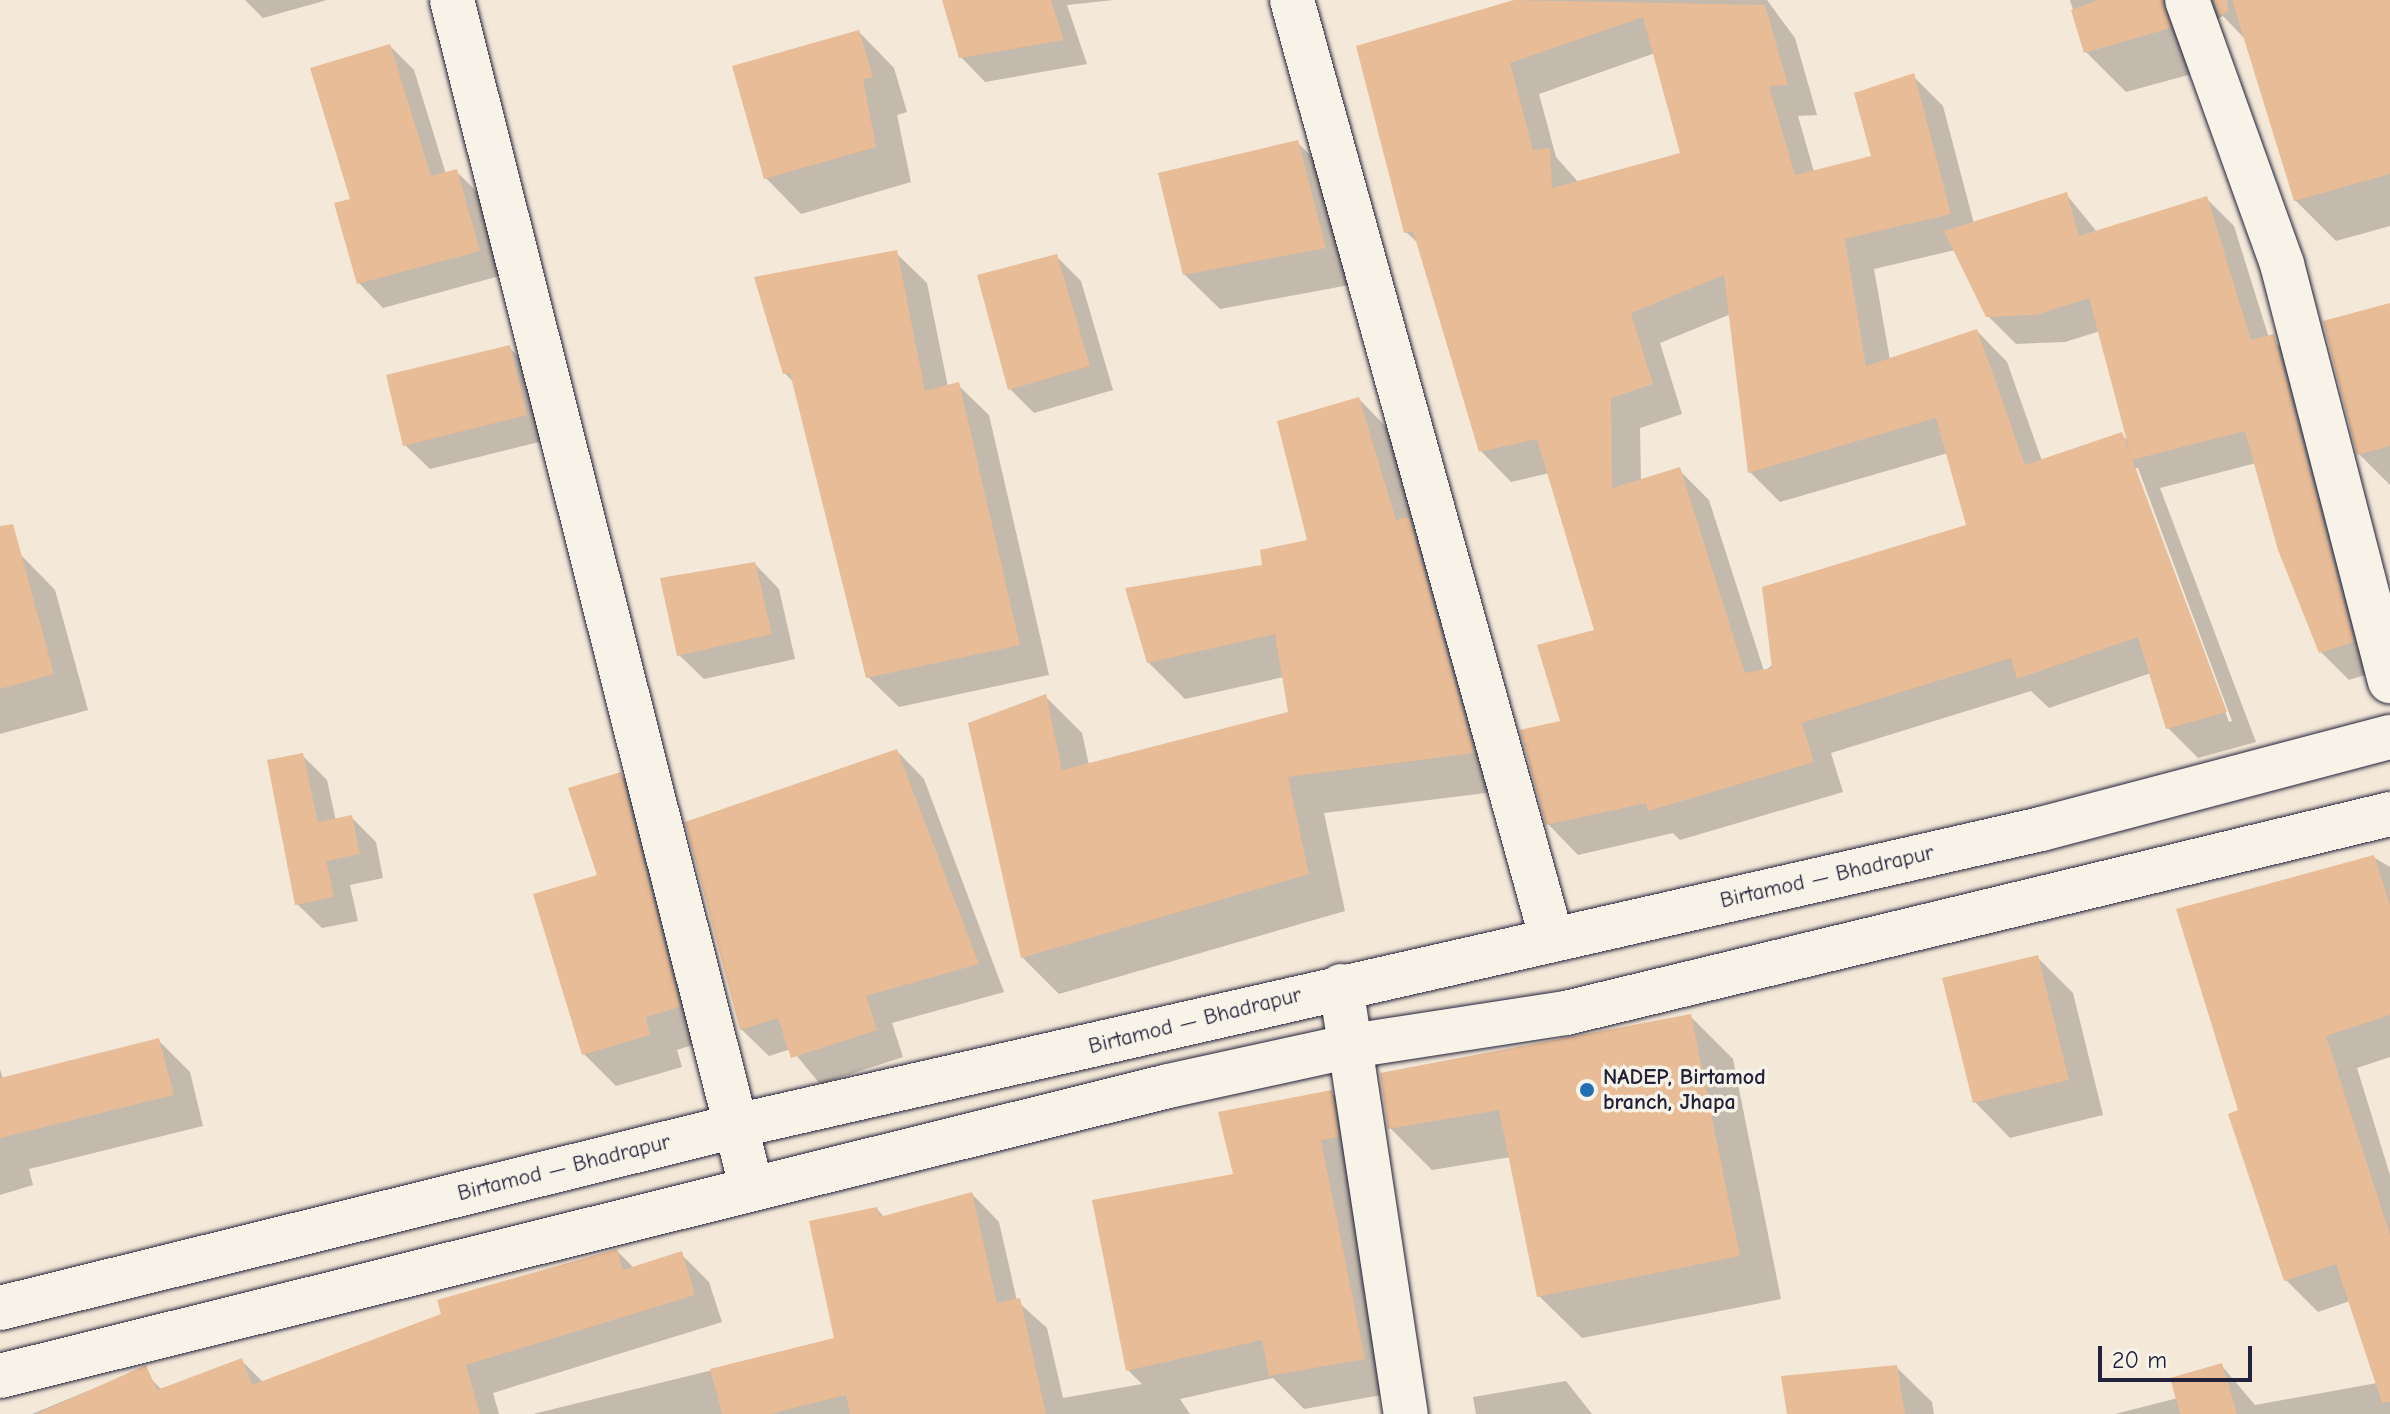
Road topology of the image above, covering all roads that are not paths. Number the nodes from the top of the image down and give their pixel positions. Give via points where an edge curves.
1 (452, 0) edge
2 (1292, 0) edge
3 (2187, 0) edge
4 (2390, 681) edge
5 (2390, 737) edge
6 (2390, 814) edge
7 (1552, 940) junction
8 (1341, 986) junction
9 (1352, 1046) junction
10 (736, 1126) junction
11 (751, 1186) junction
12 (0, 1308) edge
13 (0, 1376) edge
14 (1406, 1414) edge

1 - 10 main road
2 - 7 main road
3 - 4 main road via 2282,264
5 - 7 main road, Birtamod — Bhadrapur via 2041,829
6 - 9 main road via 1566,1013
7 - 8 main road, Birtamod — Bhadrapur
8 - 9 main road
8 - 10 main road, Birtamod — Bhadrapur
9 - 11 main road
9 - 14 main road
10 - 11 main road
10 - 12 main road, Birtamod — Bhadrapur
11 - 13 main road

